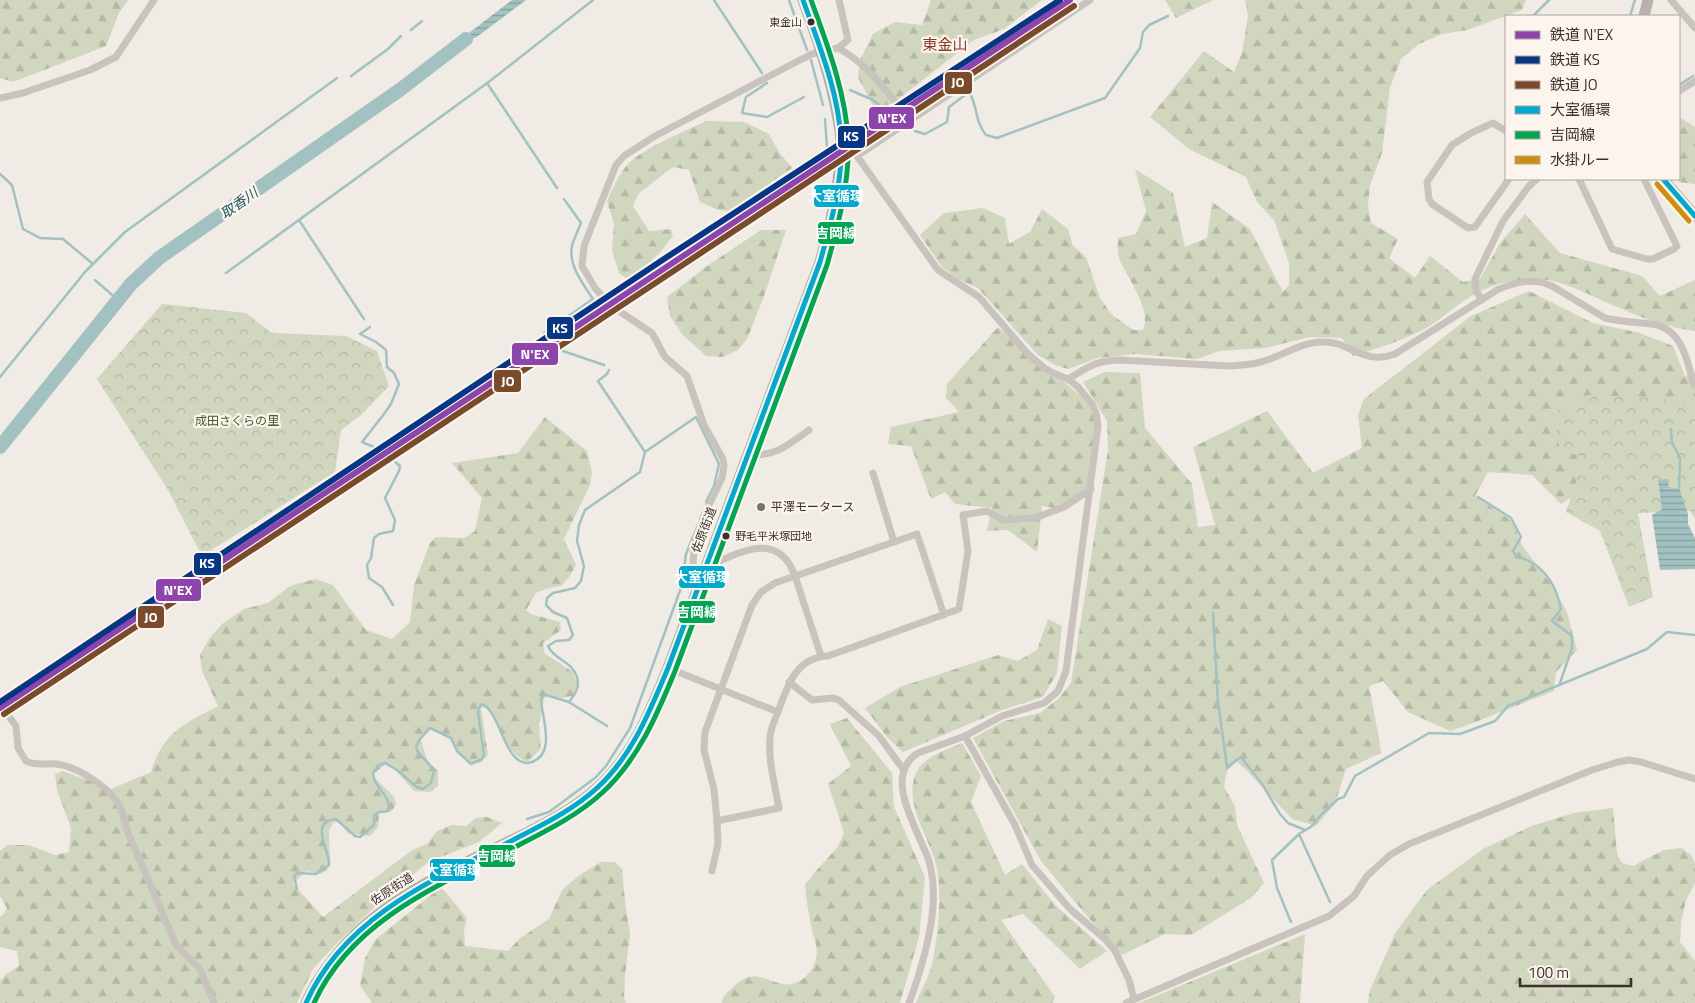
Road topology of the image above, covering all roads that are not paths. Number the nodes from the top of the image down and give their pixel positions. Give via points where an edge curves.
1 (154, 0) edge
2 (803, 0) edge
3 (840, 0) edge
4 (1090, 0) edge
5 (1648, 0) edge
6 (1671, 0) edge
7 (1644, 15) edge
8 (1695, 28) edge
9 (838, 48) junction
10 (822, 52) junction
11 (1695, 81) edge
12 (1680, 91) edge
13 (0, 98) edge
14 (910, 121) junction
15 (1505, 130) edge
16 (841, 144) junction
17 (858, 156) junction
18 (1508, 180) edge
19 (1536, 180) edge
20 (1579, 180) edge
21 (1644, 180) edge
22 (1664, 180) edge
23 (1695, 216) edge
24 (1482, 300) junction
25 (1068, 379) junction
26 (1694, 385) dead end
27 (809, 430) dead end
28 (746, 456) junction
29 (873, 472) dead end
30 (1091, 489) junction
31 (894, 542) junction
32 (703, 572) junction
33 (795, 576) junction
34 (944, 615) junction
35 (821, 656) junction
36 (668, 668) junction
37 (789, 682) junction
38 (720, 690) junction
39 (0, 704) edge
40 (778, 712) junction
41 (965, 736) junction
42 (903, 769) junction
43 (1695, 779) edge
44 (717, 820) junction
45 (712, 871) dead end
46 (1134, 999) junction
47 (214, 1003) edge
48 (306, 1003) edge
49 (909, 1003) edge
50 (1126, 1003) edge

1 - 13 street via 116,56 90,70
2 - 10 highway, 佐原街道
3 - 9 street via 848,40
4 - 14 street
5 - 7 main road
6 - 8 street
9 - 10 street
9 - 14 street via 883,84
10 - 16 highway, 佐原街道
10 - 32 street via 800,60 655,136 624,156 616,165 584,246 582,266 595,288 613,306 652,333 665,357 687,376 704,424 724,460 722,478 696,538 693,563 695,569
11 - 12 street
14 - 17 street
15 - 18 street via 1497,124 1490,124 1457,141 1429,179 1427,187 1432,204 1468,228 1475,227
16 - 17 street
16 - 28 highway, 佐原街道 via 834,207 820,262
17 - 25 street via 938,270 979,297 1044,368
19 - 24 street via 1503,222 1476,279 1476,290
20 - 21 street via 1612,249 1653,259 1677,246
22 - 23 main road
24 - 25 street via 1384,358 1362,355 1323,342 1310,343 1268,360 1242,365 1106,361 1090,365
24 - 26 street via 1509,285 1543,282 1605,318 1663,327 1680,342
25 - 30 street via 1087,396 1096,413 1098,437
27 - 28 street via 778,451
28 - 32 highway, 佐原街道
29 - 31 street
30 - 34 street via 1064,507 1035,518 1003,520 987,512 962,515 968,550 958,609
30 - 41 street via 1066,671 1058,691 1044,703 1002,716
31 - 33 street
31 - 34 street via 917,534
32 - 33 street via 732,556 769,548 785,556
32 - 36 highway, 佐原街道
33 - 35 street
33 - 38 street via 769,586 755,600
34 - 35 street
35 - 37 street via 804,664
36 - 38 street
36 - 48 highway, 佐原街道 via 635,741 598,787 553,819 436,877 376,916 342,948 320,976
37 - 40 street
37 - 42 street via 812,700 839,700 879,736
38 - 40 street
38 - 44 street via 704,741
39 - 47 street via 16,726 18,748 26,760 75,768 101,785 117,801 176,945 200,969
40 - 44 street via 770,736 770,748 779,808
41 - 42 street via 918,753
41 - 46 street via 1015,825 1032,865 1070,909 1116,950 1130,980
42 - 49 street via 902,791 928,860 934,889 924,951
43 - 46 street via 1628,760 1592,770 1409,844 1384,860 1367,876 1354,896 1329,916
44 - 45 street via 718,844
46 - 50 street

